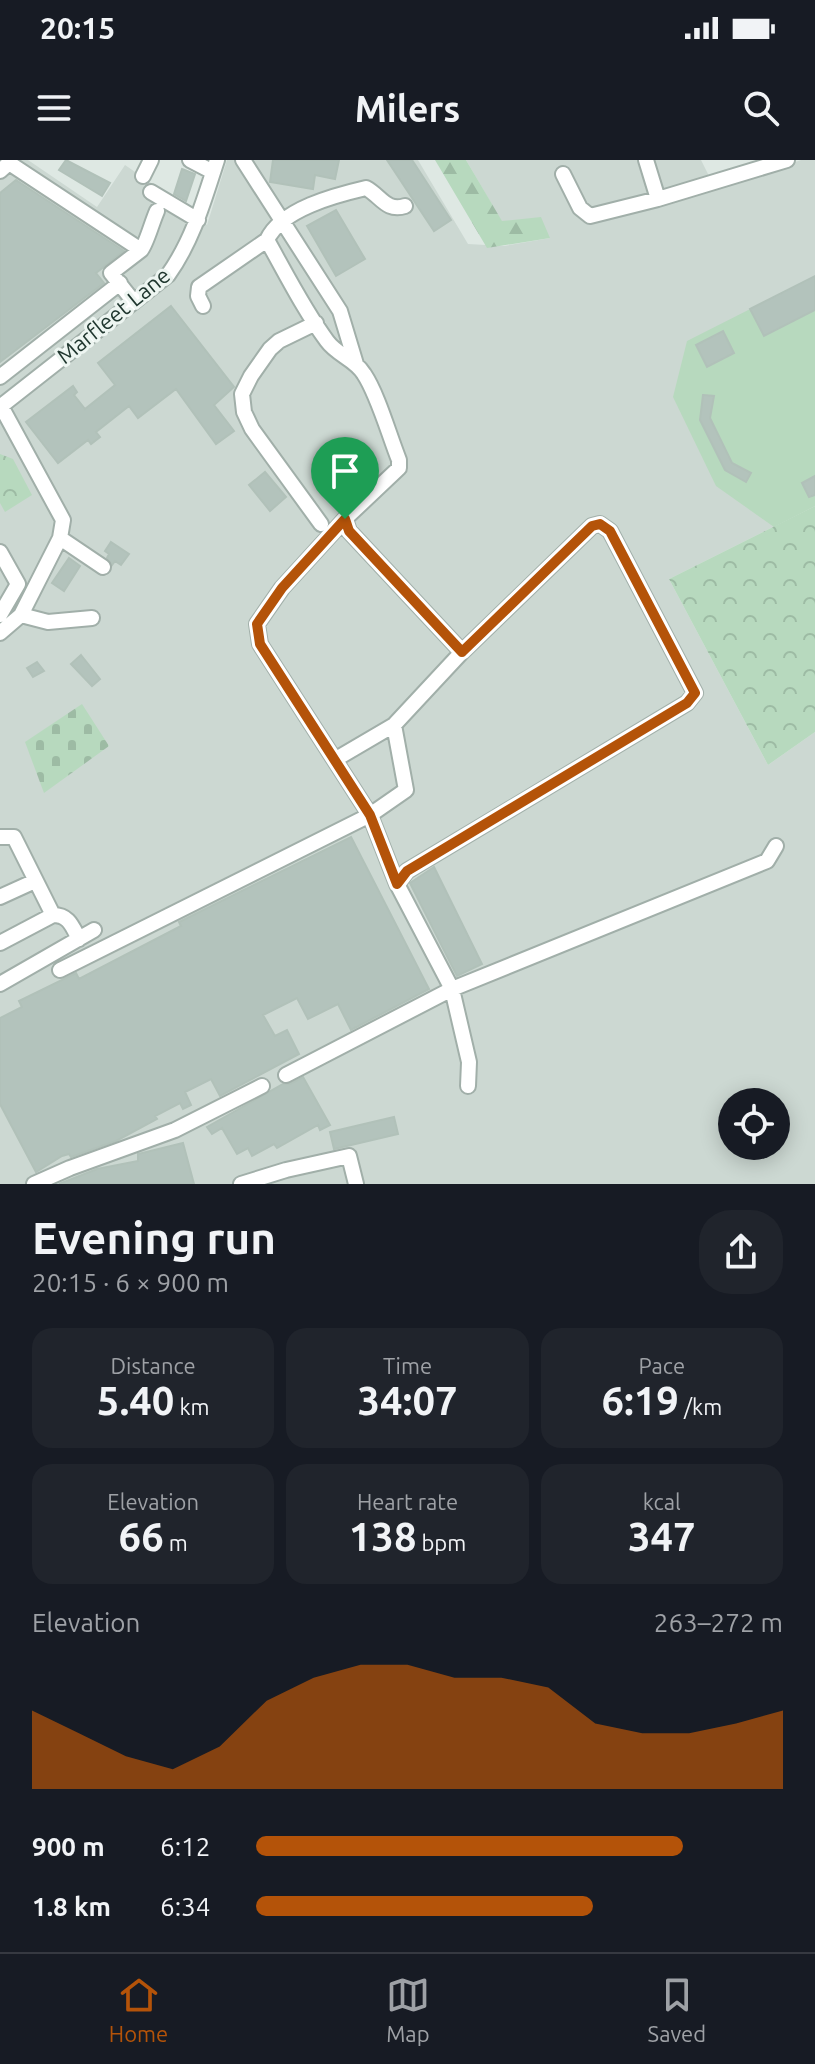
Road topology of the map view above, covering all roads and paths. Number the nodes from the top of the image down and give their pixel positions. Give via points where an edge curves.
1 (151, 160) edge
2 (190, 160) edge
3 (243, 160) edge
4 (646, 160) edge
5 (787, 160) edge
6 (4, 165) edge
7 (215, 166) edge
8 (563, 174) dead end
9 (143, 176) dead end
10 (151, 192) dead end
11 (658, 199) junction
12 (405, 206) dead end
13 (157, 211) dead end
14 (198, 220) junction
15 (283, 222) junction
16 (267, 240) junction
17 (141, 250) junction
18 (120, 283) junction
19 (134, 302) junction
20 (203, 306) dead end
21 (316, 323) junction
22 (356, 364) junction
23 (0, 378) edge
24 (13, 396) junction
25 (1, 406) edge
26 (345, 519) junction
27 (321, 524) dead end
28 (60, 538) junction
29 (0, 552) edge
30 (103, 567) dead end
31 (0, 615) edge
32 (21, 615) junction
33 (92, 618) dead end
34 (0, 633) edge
35 (462, 652) junction
36 (394, 725) junction
37 (336, 759) junction
38 (370, 815) junction
39 (0, 837) edge
40 (776, 846) dead end
41 (35, 881) junction
42 (397, 884) junction
43 (0, 897) edge
44 (53, 915) junction
45 (94, 930) dead end
46 (79, 939) junction
47 (0, 943) edge
48 (60, 970) dead end
49 (0, 984) edge
50 (452, 989) junction
51 (286, 1075) dead end
52 (262, 1086) dead end
53 (468, 1086) dead end
54 (34, 1184) edge
55 (241, 1184) edge
56 (356, 1184) edge

1 - 9 street
2 - 7 street
3 - 15 street
4 - 11 street
5 - 11 street
6 - 17 street
7 - 14 street, Marfleet Lane
8 - 11 street via 580,208 590,216
10 - 14 street
12 - 15 street via 389,208 366,188 318,200
13 - 17 street
14 - 19 street, Marfleet Lane via 168,275
15 - 16 street
15 - 22 street via 340,311
16 - 20 street via 199,287
16 - 21 street
17 - 18 street via 111,273
18 - 19 street
18 - 23 street
19 - 24 street, Marfleet Lane
21 - 22 street via 332,347
21 - 27 street via 270,349 242,394 252,429
22 - 26 street via 369,382 399,468
23 - 24 street
24 - 25 street, Marfleet Lane
25 - 28 street via 63,520
26 - 35 street via 349,531
26 - 37 street via 257,624 260,644
28 - 30 street
28 - 32 street
29 - 31 street via 18,584
32 - 33 street via 48,622
32 - 34 street
35 - 36 street
35 - 42 street via 600,524 610,531 695,693 687,703 407,871
36 - 37 street
36 - 38 street via 406,790
37 - 38 street
38 - 42 street
38 - 48 street
39 - 41 street via 14,837
40 - 50 street via 767,861
41 - 43 street
41 - 44 street
42 - 50 street
44 - 46 street via 69,921
44 - 47 street
45 - 46 street
46 - 49 street
50 - 51 street
50 - 53 street via 469,1062
52 - 54 street via 175,1130
55 - 56 street via 349,1156

